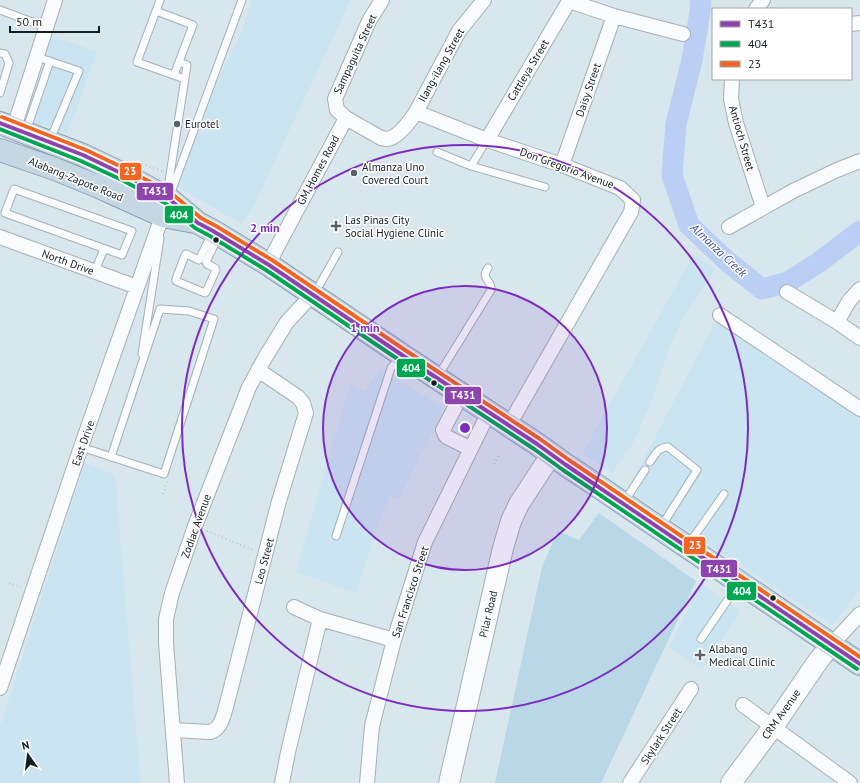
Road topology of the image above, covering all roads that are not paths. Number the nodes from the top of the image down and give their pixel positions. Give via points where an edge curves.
1 (55, 0) edge
2 (160, 0) edge
3 (242, 0) edge
4 (382, 0) edge
5 (484, 0) edge
6 (569, 1) edge
7 (0, 10) edge
8 (156, 11) junction
9 (614, 16) junction
10 (46, 27) junction
11 (683, 34) dead end
12 (0, 53) edge
13 (43, 59) junction
14 (179, 62) junction
15 (174, 75) junction
16 (182, 78) dead end
17 (732, 80) edge
18 (0, 93) edge
19 (416, 112) junction
20 (341, 114) junction
21 (13, 128) edge
22 (487, 140) junction
23 (49, 142) junction
24 (0, 150) edge
25 (437, 152) dead end
26 (860, 161) edge
27 (562, 165) junction
28 (471, 166) junction
29 (545, 186) dead end
30 (761, 202) junction
31 (165, 207) junction
32 (729, 227) dead end
33 (210, 230) junction
34 (0, 237) edge
35 (104, 249) junction
36 (338, 252) dead end
37 (269, 265) junction
38 (488, 268) dead end
39 (95, 271) junction
40 (137, 287) junction
41 (860, 289) edge
42 (787, 292) dead end
43 (313, 294) junction
44 (720, 315) dead end
45 (836, 322) junction
46 (860, 338) edge
47 (402, 355) junction
48 (258, 370) junction
49 (138, 376) junction
50 (436, 378) junction
51 (462, 394) junction
52 (860, 409) edge
53 (489, 412) junction
54 (508, 425) junction
55 (81, 447) junction
56 (471, 449) junction
57 (551, 455) junction
58 (111, 457) junction
59 (650, 462) dead end
60 (644, 470) dead end
61 (724, 494) dead end
62 (623, 504) junction
63 (660, 529) junction
64 (336, 536) dead end
65 (687, 547) junction
66 (738, 581) junction
67 (294, 607) dead end
68 (860, 614) edge
69 (320, 620) junction
70 (701, 638) dead end
71 (394, 640) junction
72 (831, 645) junction
73 (860, 664) edge
74 (0, 688) edge
75 (691, 689) dead end
76 (743, 705) dead end
77 (773, 727) junction
78 (172, 730) junction
79 (177, 783) edge
80 (282, 783) edge
81 (366, 783) edge
82 (449, 783) edge
83 (630, 783) edge
84 (731, 783) edge
85 (850, 783) edge

1 - 10 street
2 - 8 lane
3 - 31 lane via 212,74
4 - 20 street, Sampaguita Street via 368,21 335,99
5 - 19 street, Ilang-ilang Street via 458,31
6 - 9 street
6 - 22 street, Cattleya Street
7 - 10 lane
8 - 14 lane via 193,25
8 - 15 lane via 137,62
9 - 11 street
9 - 27 street, Daisy Street
10 - 13 street
12 - 18 lane via 5,54 9,63
13 - 21 street
13 - 23 lane via 79,71
14 - 15 lane
14 - 49 lane via 187,65
15 - 16 lane
17 - 30 street, Antioch Street via 731,99 736,123
19 - 20 street via 395,137 387,139
19 - 22 street, Don Gregorio Avenue
20 - 37 street, GM Homes Road
21 - 23 highway, Alabang-Zapote Road
22 - 27 street, Don Gregorio Avenue
22 - 28 lane
23 - 31 highway, Alabang-Zapote Road via 125,175
24 - 31 highway, Alabang-Zapote Road
25 - 28 lane
26 - 30 street
27 - 54 street, Don Gregorio Avenue via 620,188 633,200 632,212
28 - 29 lane
30 - 32 street
31 - 33 highway, Alabang-Zapote Road
31 - 40 street, East Drive
33 - 33 lane via 206,262 216,270 205,293 176,281 186,254 199,260
33 - 37 highway, Alabang-Zapote Road
34 - 39 street, North Drive
35 - 35 lane via 122,256 132,230 14,189 5,213
35 - 39 lane
36 - 43 lane
37 - 43 highway, Alabang-Zapote Road
38 - 50 lane via 484,275 491,285 491,290
39 - 40 street, North Drive
40 - 55 street, East Drive
41 - 45 street
42 - 45 street
43 - 47 highway, Alabang-Zapote Road
43 - 48 street, Zodiac Avenue via 287,322
44 - 52 street
45 - 46 street
47 - 50 highway, Alabang-Zapote Road
47 - 64 lane via 391,368
48 - 78 street, Zodiac Avenue via 195,526 172,593 166,619
48 - 78 street, Leo Street via 298,397 306,413 279,501 220,725 215,731 210,732
49 - 58 lane
49 - 58 lane via 160,309 188,311 214,319 164,474
50 - 51 highway, Alabang-Zapote Road
51 - 53 highway, Alabang-Zapote Road
51 - 56 street via 443,430 445,436
53 - 54 highway, Alabang-Zapote Road
53 - 56 street, San Francisco Street
54 - 57 highway, Alabang-Zapote Road
55 - 58 lane
55 - 74 street, East Drive
56 - 71 street, San Francisco Street via 425,542
57 - 62 highway, Alabang-Zapote Road
57 - 82 street, Pilar Road via 519,504 511,522
59 - 63 lane via 662,447 668,447 697,470
60 - 62 lane
61 - 65 lane
62 - 63 highway, Alabang-Zapote Road
63 - 65 highway, Alabang-Zapote Road
65 - 66 highway, Alabang-Zapote Road
66 - 70 lane
66 - 72 highway, Alabang-Zapote Road
67 - 69 street
68 - 72 street
69 - 71 street
69 - 80 street
71 - 81 street, San Francisco Street via 372,726
72 - 73 highway, Alabang-Zapote Road
72 - 77 street, CRM Avenue
75 - 83 street, Skylark Street
76 - 77 street
77 - 84 street, CRM Avenue
77 - 85 street
78 - 79 street, Zodiac Avenue

